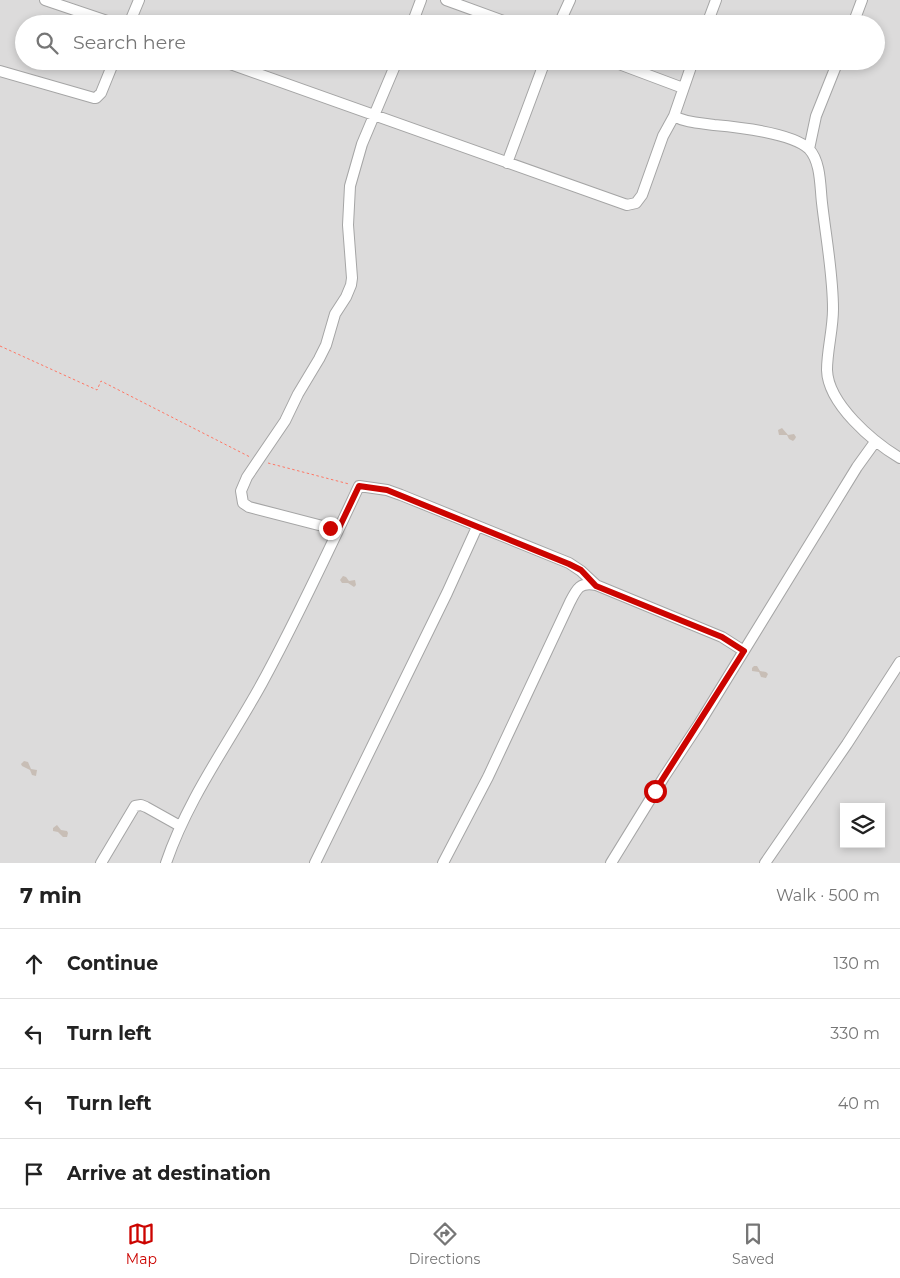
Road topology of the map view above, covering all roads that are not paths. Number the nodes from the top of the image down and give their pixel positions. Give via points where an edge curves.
1 (45, 0) edge
2 (139, 0) edge
3 (422, 0) edge
4 (446, 0) edge
5 (570, 0) edge
6 (716, 0) edge
7 (862, 0) edge
8 (89, 15) edge
9 (133, 15) edge
10 (416, 15) edge
11 (487, 15) edge
12 (564, 15) edge
13 (710, 15) edge
14 (856, 15) edge
15 (110, 70) edge
16 (247, 70) edge
17 (392, 70) edge
18 (542, 70) edge
19 (635, 70) edge
20 (690, 70) edge
21 (834, 70) edge
22 (0, 71) edge
23 (683, 88) junction
24 (374, 116) junction
25 (674, 116) junction
26 (808, 148) junction
27 (507, 163) junction
28 (875, 442) junction
29 (900, 458) edge
30 (477, 527) junction
31 (338, 530) junction
32 (596, 586) junction
33 (744, 651) junction
34 (900, 662) edge
35 (180, 826) junction
36 (101, 863) edge
37 (166, 863) edge
38 (315, 863) edge
39 (443, 863) edge
40 (611, 863) edge
41 (765, 863) edge

1 - 8 street
2 - 9 street
3 - 10 street
4 - 11 street
5 - 12 street
6 - 13 street
7 - 14 street
15 - 22 street via 101,93 94,98
16 - 24 street
17 - 24 street
18 - 27 street
19 - 23 street
20 - 23 street
21 - 26 street via 816,116
23 - 25 street
24 - 27 street
24 - 31 street via 350,186 348,238 352,278 349,291 335,314 319,359 242,487 241,499 246,505
25 - 26 street via 696,123 786,137
25 - 27 street via 663,136 642,195 631,205
26 - 28 street via 819,174 831,277 833,308 827,370 829,382 847,413
28 - 29 street
28 - 33 street
30 - 31 street via 387,490 359,486
30 - 32 street via 569,564 581,570
30 - 38 street
31 - 35 street via 262,683
32 - 33 street via 722,637
32 - 39 street via 584,584 574,593 488,777
33 - 40 street
34 - 41 street
35 - 36 street via 146,807 135,806
35 - 37 street

